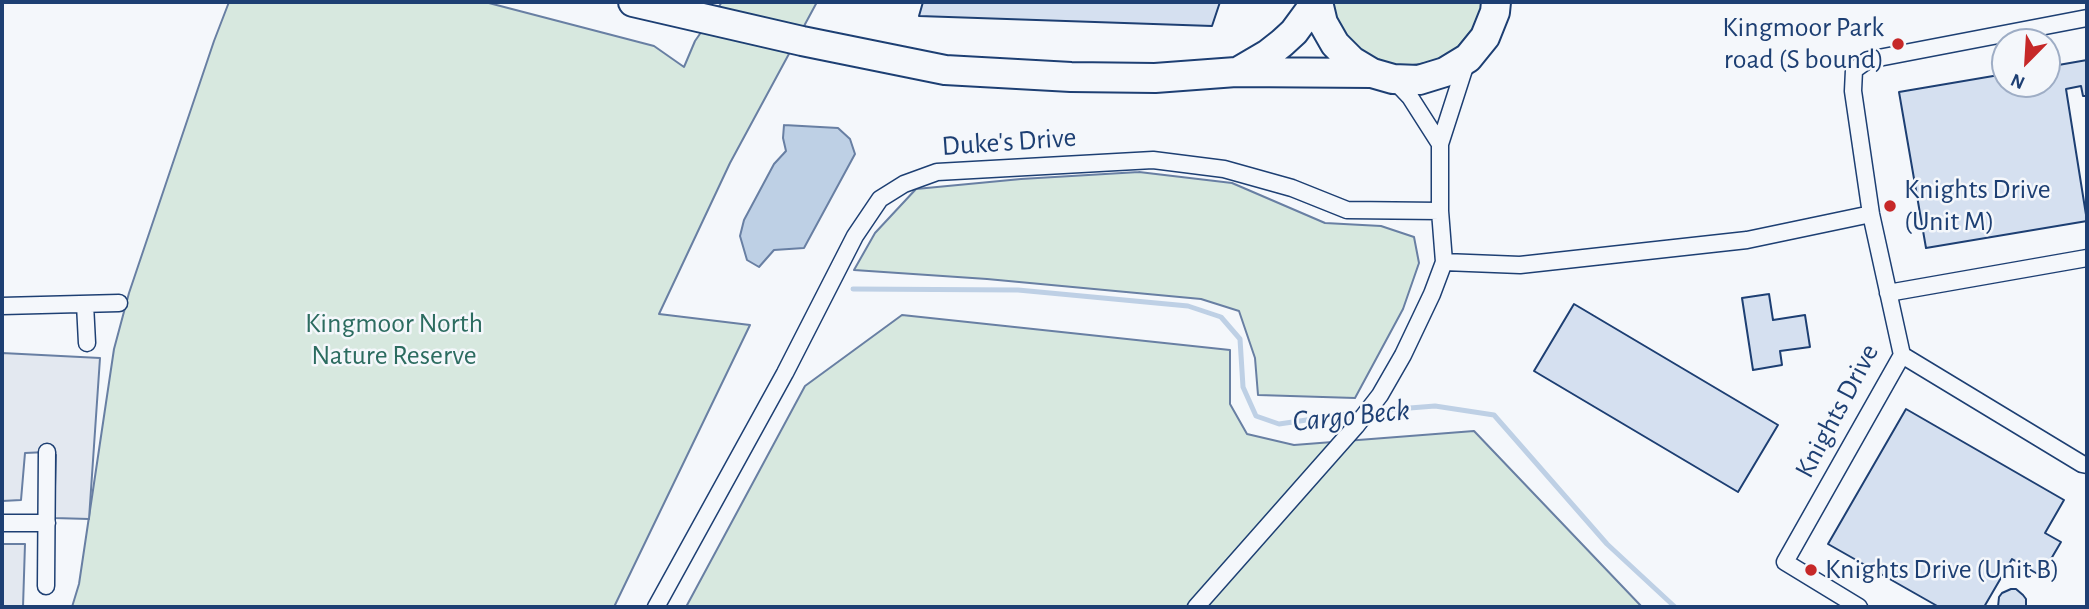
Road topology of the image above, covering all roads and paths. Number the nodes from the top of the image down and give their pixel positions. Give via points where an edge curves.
1 (1317, 2) edge
2 (1496, 2) edge
3 (645, 5) edge
4 (2087, 18) edge
5 (1468, 58) junction
6 (1236, 72) junction
7 (1382, 76) junction
8 (1440, 144) junction
9 (1440, 211) junction
10 (1871, 214) junction
11 (2087, 258) edge
12 (1444, 262) junction
13 (1888, 293) junction
14 (119, 303) dead end
15 (85, 304) junction
16 (2, 306) edge
17 (87, 343) dead end
18 (1902, 355) junction
19 (47, 452) dead end
20 (2087, 465) edge
21 (2, 523) edge
22 (47, 523) junction
23 (46, 586) dead end
24 (656, 607) edge
25 (1196, 607) edge
26 (1859, 607) edge

1 - 6 highway via 1282,43
1 - 7 highway via 1335,44 1352,61
2 - 5 highway via 1485,37
3 - 6 highway via 945,70 1155,78
4 - 10 street, Knights Drive via 1868,60 1854,69 1853,91
5 - 7 highway via 1419,80
5 - 8 street
6 - 7 highway
7 - 8 street via 1410,97
8 - 9 street
9 - 12 street
9 - 24 street, Duke's Drive via 1347,209 1224,169 1153,160 937,172 904,184 880,199 855,236
10 - 12 street via 1747,240 1520,265
10 - 13 street, Knights Drive
11 - 13 street
12 - 25 street via 1421,319 1380,396
13 - 18 street, Knights Drive
14 - 15 street
15 - 16 street
15 - 17 street
18 - 20 street
18 - 26 street, Knights Drive via 1785,562
19 - 22 street
21 - 22 street
22 - 23 street

